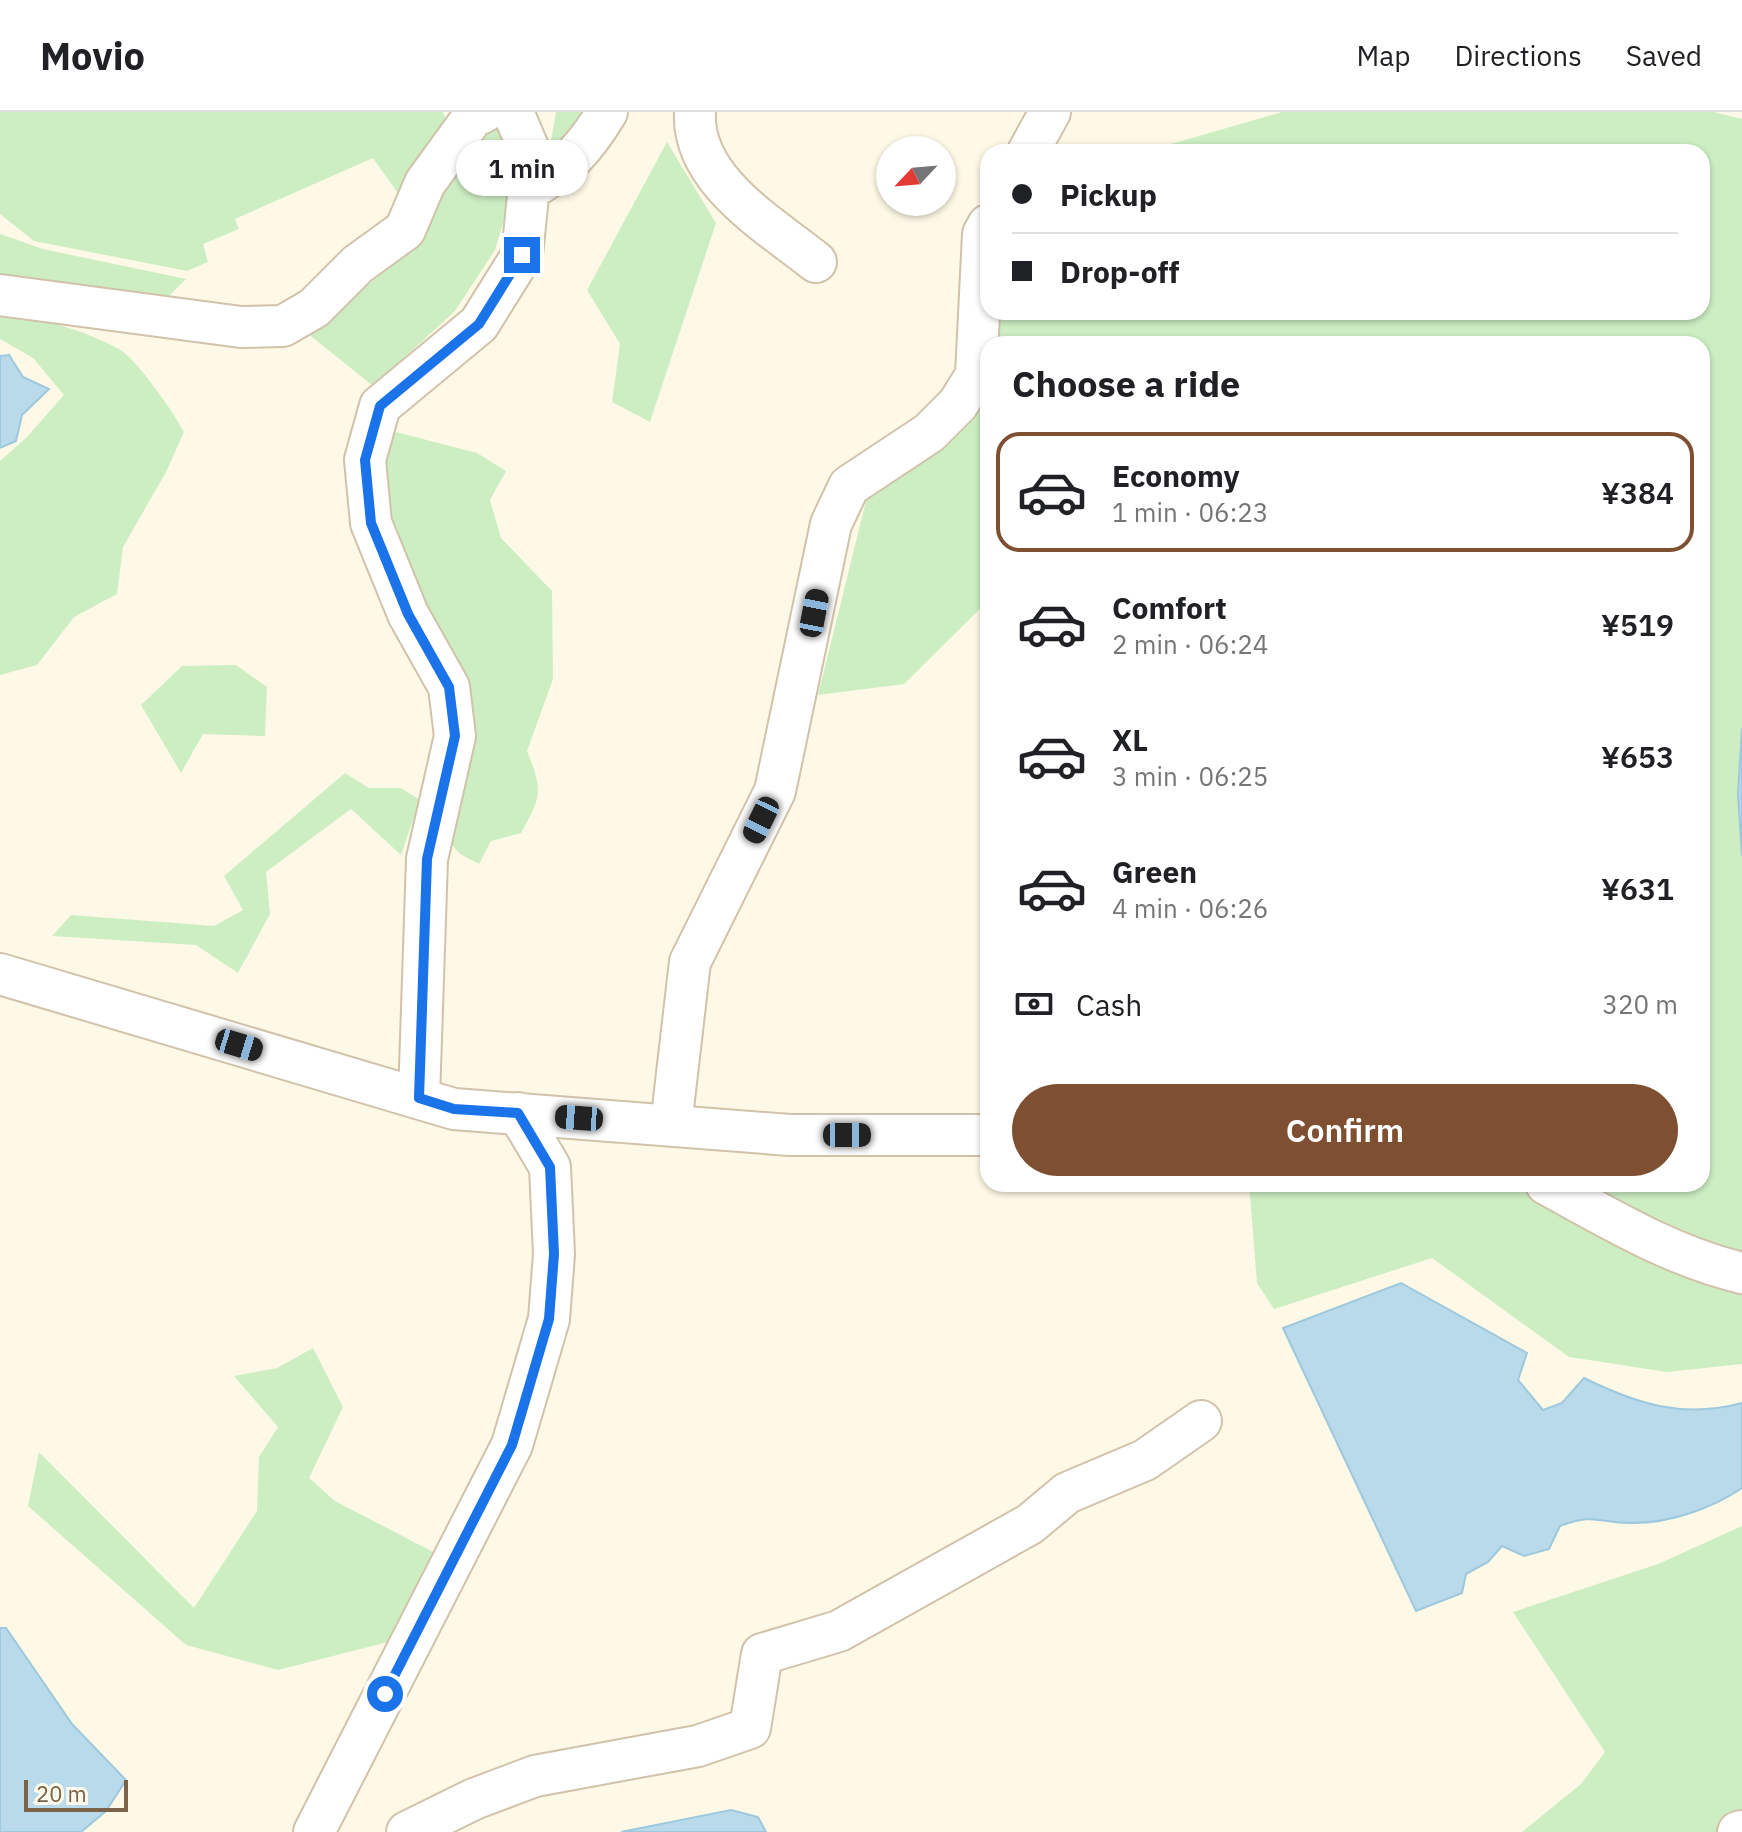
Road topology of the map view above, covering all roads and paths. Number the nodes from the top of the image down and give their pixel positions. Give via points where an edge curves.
1 (484, 112) edge
2 (513, 112) edge
3 (540, 112) edge
4 (607, 112) edge
5 (695, 112) edge
6 (1050, 112) edge
7 (1032, 144) edge
8 (530, 173) junction
9 (816, 262) dead end
10 (980, 294) edge
11 (0, 295) edge
12 (0, 974) edge
13 (419, 1098) junction
14 (518, 1113) junction
15 (671, 1125) junction
16 (980, 1135) edge
17 (1561, 1192) edge
18 (1742, 1273) edge
19 (1201, 1421) dead end
20 (314, 1832) edge
21 (407, 1832) edge

1 - 11 street via 473,117 425,183 405,230 358,264 314,308 283,326 241,327
2 - 8 street
3 - 8 street
4 - 8 street via 586,146 556,174
5 - 9 street via 706,157 728,192
6 - 7 street
8 - 13 street via 522,255 479,324 380,406 365,460 371,523 408,614 449,687 455,736 427,859
10 - 15 street via 976,375 958,404 929,433 849,486 831,524 775,791 690,962
12 - 13 street
13 - 14 street via 454,1109
14 - 15 street
14 - 20 street via 550,1167 554,1254 549,1319 512,1445
15 - 16 street via 790,1135
17 - 18 street via 1646,1239 1707,1265
19 - 21 street via 1145,1460 1067,1493 1030,1524 839,1631 762,1654 750,1728 698,1746 535,1776

